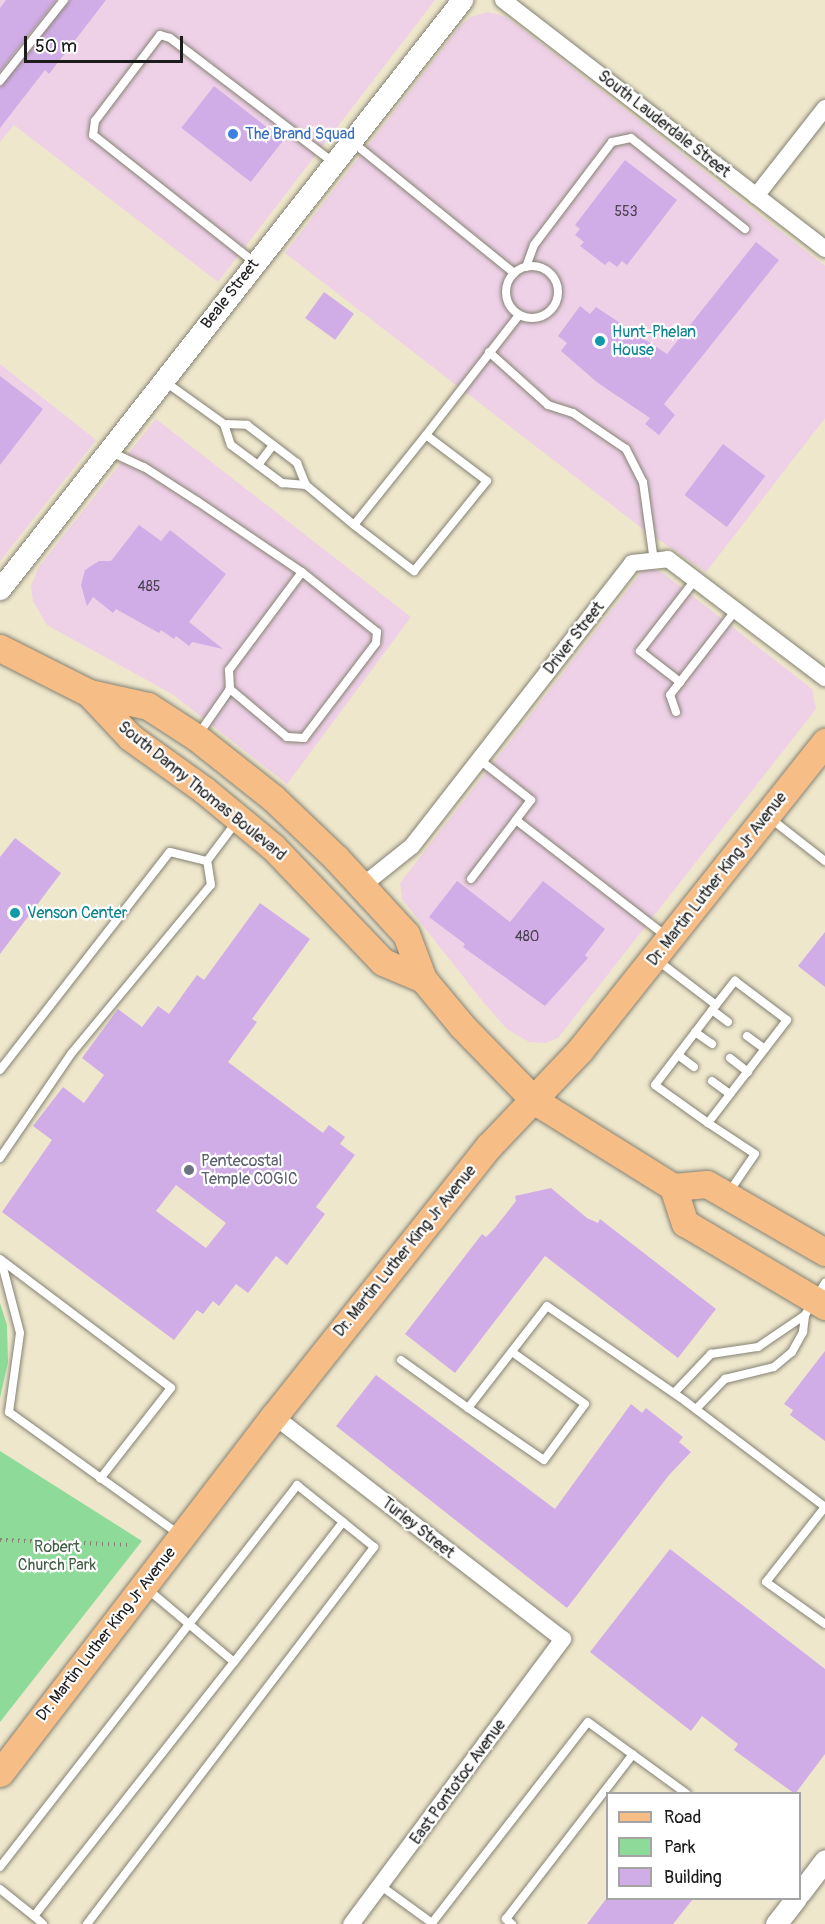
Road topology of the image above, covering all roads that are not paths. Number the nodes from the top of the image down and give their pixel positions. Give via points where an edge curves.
1 (64, 0) edge
2 (462, 0) edge
3 (503, 0) edge
4 (0, 81) edge
5 (825, 108) edge
6 (351, 141) junction
7 (333, 163) junction
8 (756, 196) junction
9 (745, 229) dead end
10 (825, 249) edge
11 (254, 263) junction
12 (526, 267) junction
13 (514, 273) junction
14 (519, 315) junction
15 (489, 351) junction
16 (163, 380) junction
17 (224, 424) junction
18 (426, 435) junction
19 (273, 445) junction
20 (109, 451) junction
21 (258, 465) junction
22 (306, 485) junction
23 (354, 525) junction
24 (654, 561) junction
25 (302, 572) junction
26 (695, 580) junction
27 (0, 589) edge
28 (735, 611) junction
29 (0, 648) edge
30 (825, 678) edge
31 (680, 682) junction
32 (230, 689) junction
33 (89, 693) junction
34 (676, 712) dead end
35 (196, 737) junction
36 (825, 742) edge
37 (480, 760) junction
38 (767, 816) junction
39 (240, 818) junction
40 (516, 820) junction
41 (207, 861) junction
42 (825, 861) edge
43 (471, 879) dead end
44 (362, 886) junction
45 (662, 948) junction
46 (423, 979) junction
47 (714, 1008) junction
48 (728, 1022) dead end
49 (695, 1032) junction
50 (747, 1036) dead end
51 (711, 1044) dead end
52 (765, 1049) junction
53 (678, 1055) junction
54 (730, 1058) dead end
55 (694, 1067) dead end
56 (0, 1070) edge
57 (748, 1072) junction
58 (712, 1081) dead end
59 (730, 1094) junction
60 (535, 1101) junction
61 (708, 1123) junction
62 (0, 1158) edge
63 (673, 1187) junction
64 (727, 1195) junction
65 (825, 1252) edge
66 (1, 1260) edge
67 (817, 1301) edge
68 (512, 1352) junction
69 (401, 1360) dead end
70 (674, 1393) junction
71 (468, 1408) junction
72 (696, 1409) junction
73 (274, 1416) junction
74 (100, 1479) junction
75 (343, 1522) junction
76 (181, 1536) junction
77 (143, 1586) junction
78 (825, 1624) edge
79 (190, 1628) junction
80 (563, 1639) joint
81 (234, 1662) junction
82 (633, 1754) junction
83 (0, 1773) edge
84 (684, 1792) edge
85 (825, 1860) edge
86 (0, 1867) edge
87 (381, 1886) junction
88 (801, 1888) edge
89 (0, 1889) edge
90 (793, 1900) edge
91 (34, 1916) junction
92 (509, 1922) edge
93 (43, 1924) edge
94 (87, 1924) edge
95 (351, 1924) edge
96 (776, 1924) edge

1 - 4 lane
2 - 6 street, Beale Street
3 - 8 street, South Lauderdale Street
5 - 8 street
6 - 7 street, Beale Street
6 - 13 lane
7 - 11 street, Beale Street
7 - 11 lane via 170,38 160,35 95,121 93,135
8 - 10 street, South Lauderdale Street
9 - 12 lane via 631,138 612,142 534,245
11 - 16 street, Beale Street
12 - 13 lane
12 - 14 lane via 537,266 552,274 558,298 542,317
13 - 14 lane via 506,289 507,298
14 - 15 lane
15 - 18 lane
15 - 24 lane via 548,405 573,413 626,449 643,482
16 - 17 lane
16 - 20 street, Beale Street
17 - 19 lane via 247,425
17 - 21 lane via 231,445
18 - 23 lane
18 - 23 lane via 487,481 414,570
19 - 21 lane
19 - 22 lane via 297,463
20 - 25 lane via 144,467
20 - 27 street, Beale Street
21 - 22 lane via 282,483
22 - 23 lane
24 - 26 street via 668,559
24 - 37 street, Driver Street via 632,563
25 - 32 lane via 229,670
25 - 32 lane via 377,632 376,643 304,738 287,737
26 - 28 street
26 - 31 lane via 640,651
28 - 30 street
28 - 31 lane
29 - 33 main road, South Danny Thomas Boulevard
31 - 34 lane via 670,695
32 - 35 lane
33 - 35 main road, South Danny Thomas Boulevard via 148,706
33 - 39 main road, South Danny Thomas Boulevard via 130,737
35 - 44 main road, South Danny Thomas Boulevard via 273,798
36 - 38 main road, Dr. Martin Luther King Jr Avenue
37 - 40 lane via 531,800
37 - 44 street, Driver Street via 412,846
38 - 42 lane
38 - 45 main road, Dr. Martin Luther King Jr Avenue
39 - 41 lane
39 - 46 main road, South Danny Thomas Boulevard via 305,877 383,962
40 - 43 lane
40 - 45 lane
41 - 56 lane via 170,852
41 - 62 lane via 211,885 71,1054
44 - 46 main road, South Danny Thomas Boulevard via 406,934
45 - 47 lane
45 - 60 main road, Dr. Martin Luther King Jr Avenue
46 - 60 main road, South Danny Thomas Boulevard via 462,1026
47 - 48 lane
47 - 49 lane
47 - 52 lane via 735,981 788,1020
49 - 51 lane
49 - 53 lane
50 - 52 lane
52 - 57 lane
53 - 55 lane
53 - 61 lane via 655,1085
54 - 57 lane
57 - 59 lane
58 - 59 lane
59 - 61 lane
60 - 63 main road, South Danny Thomas Boulevard
60 - 73 main road, Dr. Martin Luther King Jr Avenue via 489,1146
61 - 64 lane via 755,1154
63 - 64 main road via 707,1184
63 - 67 main road via 684,1223
64 - 65 main road
66 - 74 lane via 20,1333 9,1412
66 - 74 lane via 171,1388
67 - 70 lane via 758,1347 711,1354
67 - 72 lane via 792,1352 774,1367 725,1379
68 - 70 lane via 548,1306
68 - 71 lane
68 - 71 lane via 585,1404 544,1460
69 - 71 lane
70 - 72 lane
72 - 78 lane via 825,1507 765,1582
73 - 76 main road, Dr. Martin Luther King Jr Avenue
73 - 80 street, Turley Street
74 - 76 lane
75 - 79 lane via 297,1485
75 - 81 lane
75 - 94 lane via 374,1547
76 - 77 main road, Dr. Martin Luther King Jr Avenue
77 - 79 lane
77 - 83 main road, Dr. Martin Luther King Jr Avenue
79 - 81 lane
79 - 86 lane
80 - 87 street, East Pontotoc Avenue
81 - 91 lane
82 - 84 lane
82 - 87 lane via 588,1722 432,1923
82 - 92 lane
85 - 88 street
87 - 95 street, East Pontotoc Avenue
89 - 91 lane
90 - 96 street
91 - 93 lane

